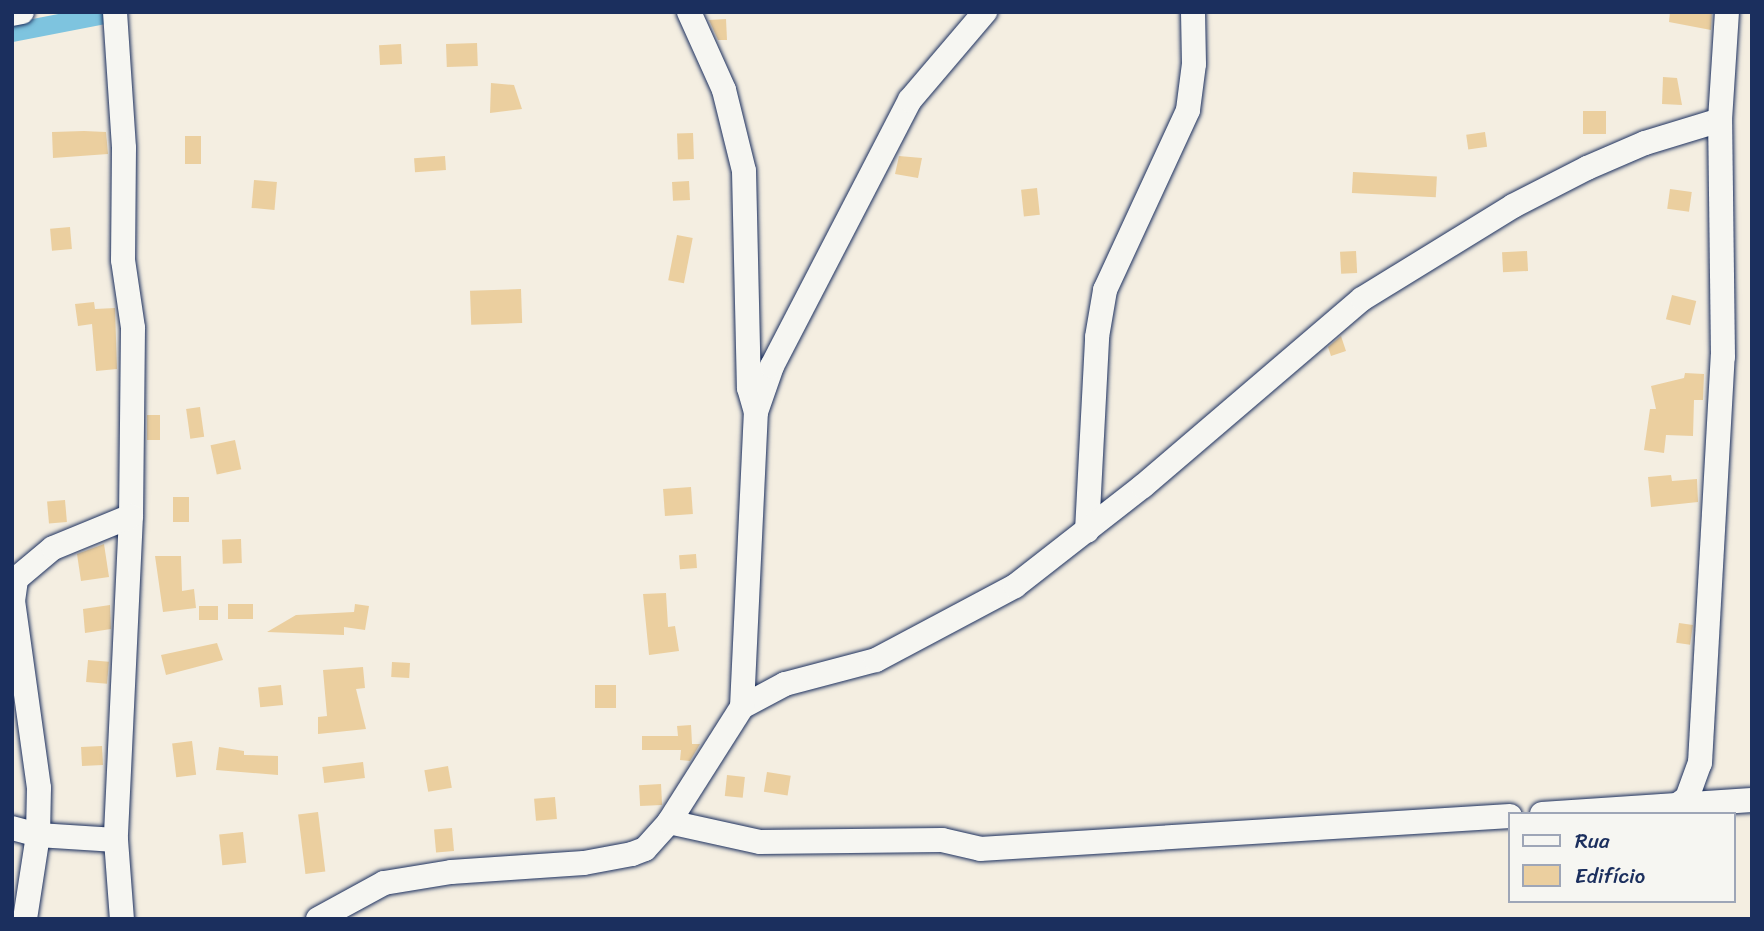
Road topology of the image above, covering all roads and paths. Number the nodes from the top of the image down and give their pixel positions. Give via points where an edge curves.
1 (22, 12) edge
2 (115, 12) edge
3 (689, 12) edge
4 (985, 12) edge
5 (1193, 12) edge
6 (1727, 12) edge
7 (12, 14) edge
8 (1720, 120) junction
9 (756, 412) junction
10 (131, 516) junction
11 (1087, 531) junction
12 (742, 707) junction
13 (1752, 800) edge
14 (1676, 806) junction
15 (1576, 812) edge
16 (1508, 816) edge
17 (669, 822) junction
18 (12, 828) edge
19 (38, 835) junction
20 (116, 840) junction
21 (26, 919) edge
22 (122, 919) edge
23 (318, 919) edge

1 - 7 street
2 - 10 street via 124,148 123,260 133,328
3 - 9 street via 724,90 744,171 749,388
4 - 9 street via 910,100 795,315
5 - 11 street via 1194,64 1188,110 1105,290 1097,337
6 - 8 street
8 - 11 street via 1645,143 1587,168 1513,206 1362,299
8 - 14 street via 1723,357 1700,763 1687,798
9 - 12 street
10 - 19 street via 53,548 16,579 13,601 39,788
10 - 20 street
11 - 12 street via 1015,586 927,637 876,660 785,684
12 - 17 street
13 - 14 street
14 - 15 street
16 - 17 street via 980,849 942,840 760,842
17 - 23 street via 645,849 632,854 384,883
18 - 19 street
19 - 20 street
19 - 21 street
20 - 22 street

